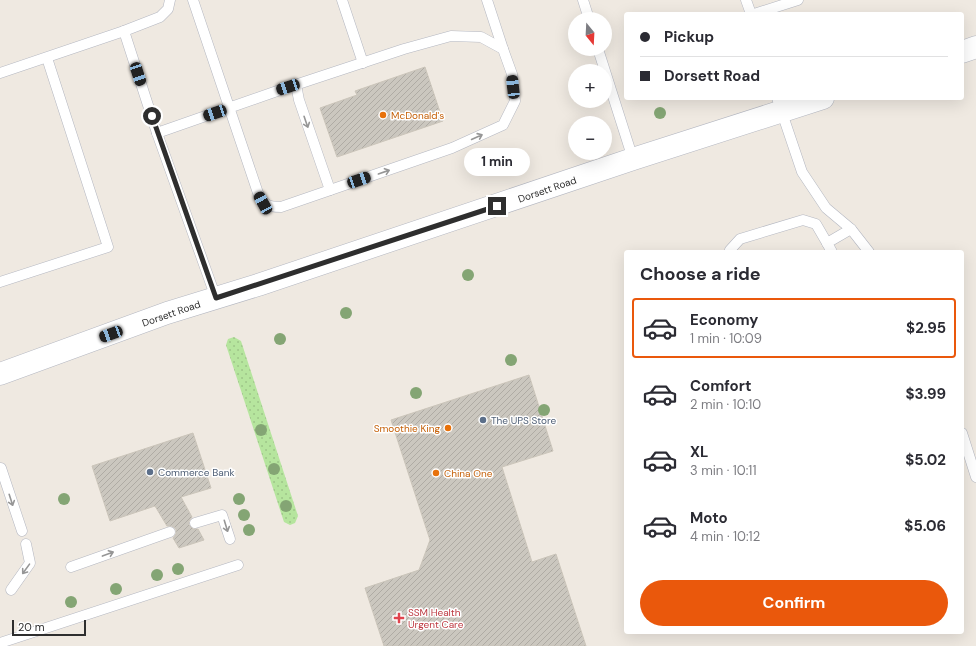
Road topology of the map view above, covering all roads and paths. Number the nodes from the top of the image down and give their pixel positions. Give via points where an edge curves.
1 (170, 0) edge
2 (193, 0) edge
3 (342, 0) edge
4 (487, 0) edge
5 (583, 0) edge
6 (746, 0) edge
7 (798, 0) edge
8 (587, 12) edge
9 (750, 12) edge
10 (760, 12) edge
11 (124, 31) junction
12 (976, 48) edge
13 (503, 49) junction
14 (964, 51) edge
15 (600, 56) edge
16 (47, 58) junction
17 (363, 63) junction
18 (0, 73) edge
19 (296, 85) junction
20 (810, 100) edge
21 (779, 105) edge
22 (229, 108) junction
23 (157, 133) junction
24 (633, 159) junction
25 (330, 190) junction
26 (851, 229) junction
27 (830, 247) edge
28 (730, 250) edge
29 (867, 250) edge
30 (0, 282) edge
31 (216, 298) junction
32 (0, 374) edge
33 (964, 439) edge
34 (1, 468) edge
35 (976, 477) edge
36 (195, 523) dead end
37 (22, 531) dead end
38 (170, 532) dead end
39 (230, 539) dead end
40 (26, 544) dead end
41 (238, 565) dead end
42 (71, 567) dead end
43 (11, 590) dead end
44 (0, 643) edge

1 - 11 lane via 168,9 160,17
2 - 22 lane
3 - 17 lane
4 - 13 lane
5 - 8 lane
6 - 9 lane
7 - 10 lane
11 - 16 lane
11 - 23 lane
12 - 14 main road
13 - 17 lane via 481,37 450,36
25 -> 13 lane via 452,148 502,125 515,101 512,74
15 - 24 lane
16 - 18 lane
16 - 30 lane via 108,247
17 - 19 lane
19 - 22 lane
19 -> 25 lane
20 - 21 main road, Dorsett Road
21 - 24 main road, Dorsett Road
21 - 26 lane via 802,172 826,208
22 - 23 lane
22 - 25 lane via 263,203 269,207 281,207
23 - 31 lane
24 - 31 main road, Dorsett Road
26 - 27 lane
26 - 29 lane
27 - 28 lane via 816,224 803,220 740,240
31 - 32 main road, Dorsett Road via 167,313
33 - 35 lane
34 -> 37 lane
36 -> 39 lane via 222,515
42 -> 38 lane
40 -> 43 lane via 30,563
41 - 44 lane

